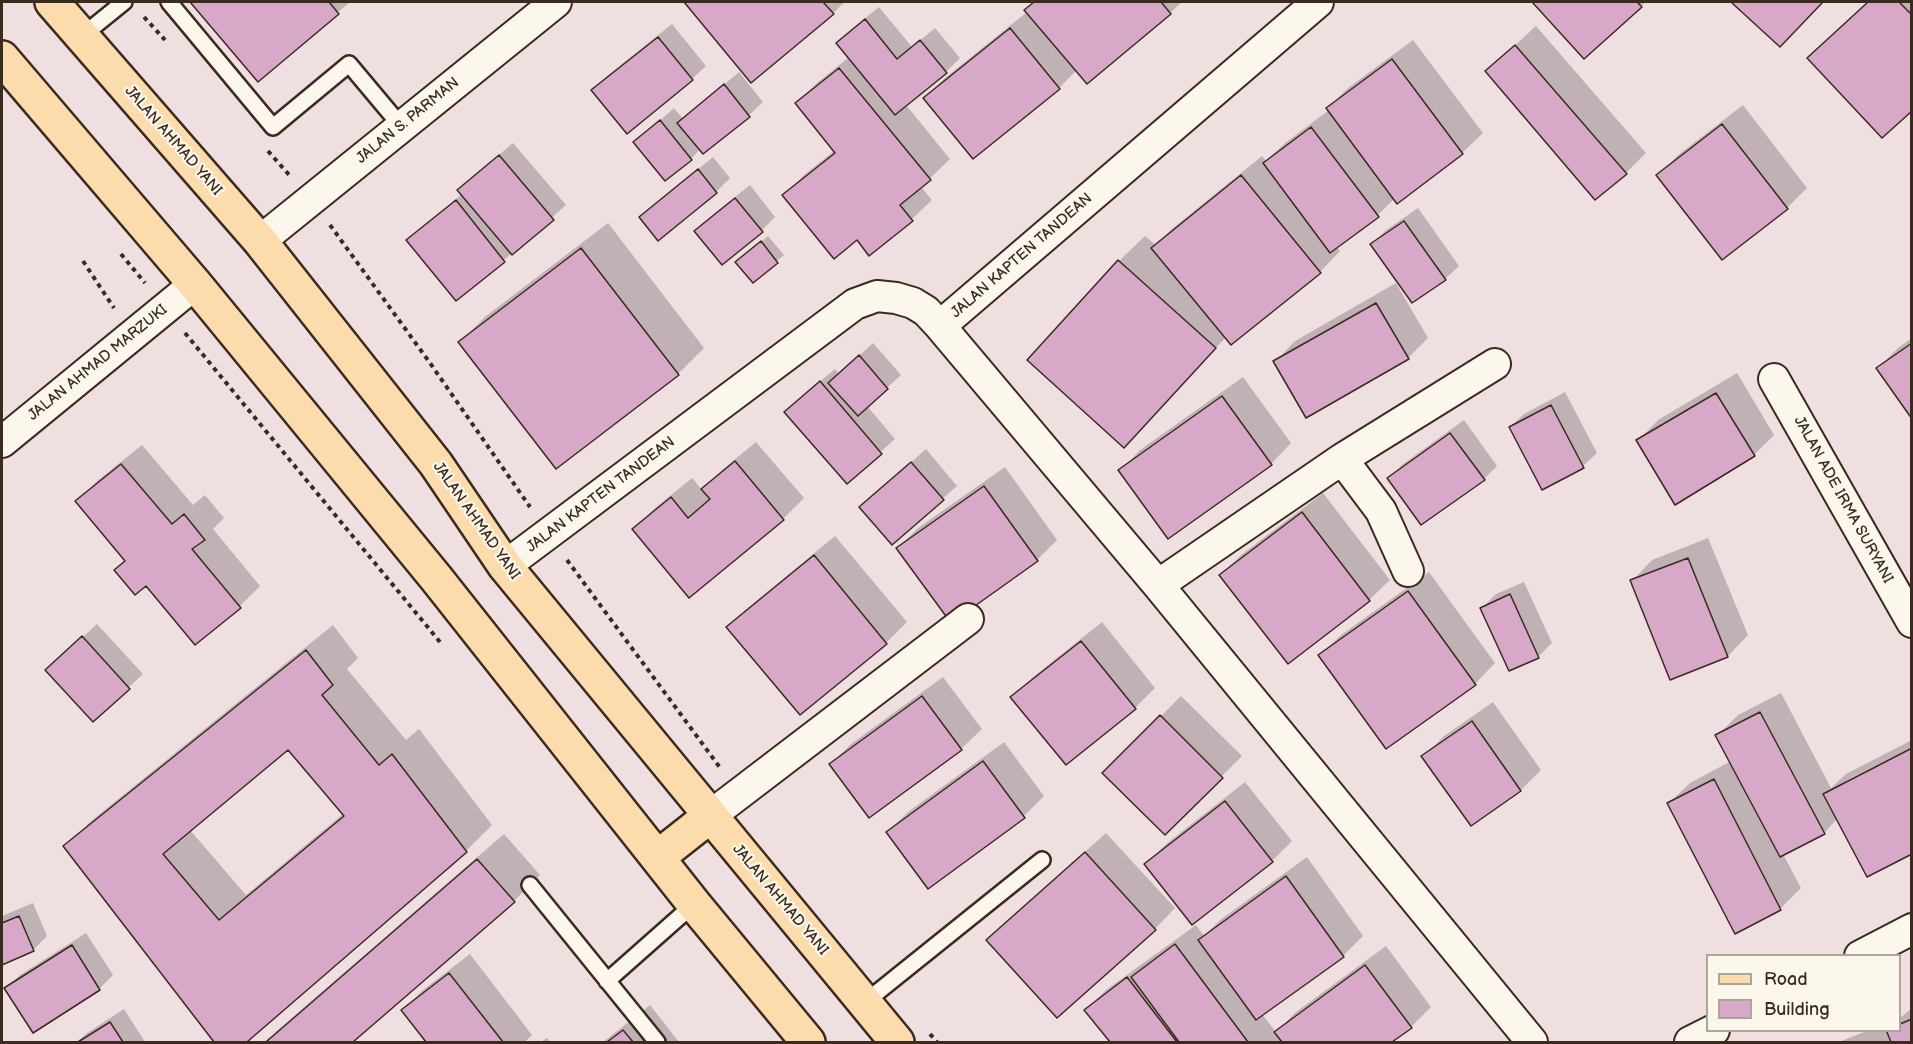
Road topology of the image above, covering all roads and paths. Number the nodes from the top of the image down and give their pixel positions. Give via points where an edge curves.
1 (124, 2) edge
2 (169, 2) edge
3 (553, 2) edge
4 (1318, 2) edge
5 (62, 5) edge
6 (82, 36) junction
7 (2, 58) edge
8 (401, 126) junction
9 (261, 143) dead end
10 (311, 199) junction
11 (260, 241) junction
12 (83, 261) dead end
13 (195, 284) junction
14 (940, 327) junction
15 (132, 335) junction
16 (1495, 364) dead end
17 (1774, 379) dead end
18 (2, 441) edge
19 (1342, 459) junction
20 (549, 534) junction
21 (506, 566) junction
22 (1408, 572) dead end
23 (1158, 585) junction
24 (968, 619) dead end
25 (1911, 622) edge
26 (739, 794) junction
27 (710, 816) junction
28 (658, 857) junction
29 (1042, 860) dead end
30 (530, 885) dead end
31 (694, 904) junction
32 (1911, 929) edge
33 (1864, 954) edge
34 (607, 981) junction
35 (864, 1003) junction
36 (924, 1025) dead end
37 (1710, 1032) edge
38 (657, 1042) edge
39 (808, 1042) edge
40 (897, 1042) edge
41 (937, 1042) edge
42 (1532, 1042) edge
43 (1690, 1042) edge

1 - 6 lane
2 - 8 lane via 273,127 349,64
3 - 8 street, JALAN S. PARMAN
4 - 14 street, JALAN KAPTEN TANDEAN
5 - 6 main road, JALAN AHMAD YANI
6 - 11 main road, JALAN AHMAD YANI
7 - 13 main road
8 - 10 street, JALAN S. PARMAN
9 - 10 path
10 - 11 street, JALAN S. PARMAN
10 - 20 path
11 - 21 main road, JALAN AHMAD YANI via 436,464
12 - 15 path
13 - 15 street, JALAN AHMAD MARZUKI
13 - 28 main road
14 - 20 street, JALAN KAPTEN TANDEAN via 926,312 896,298 877,296 855,304
14 - 23 street
15 - 18 street, JALAN AHMAD MARZUKI
16 - 19 street
17 - 25 street, JALAN ADE IRMA SURYANI
19 - 22 street via 1381,512
19 - 23 street
20 - 21 street, JALAN KAPTEN TANDEAN
20 - 26 path
21 - 27 main road, JALAN AHMAD YANI
23 - 42 street
24 - 26 street
26 - 27 street
27 - 28 main road
27 - 35 main road, JALAN AHMAD YANI
28 - 31 main road
29 - 35 lane
30 - 34 lane
31 - 34 lane
31 - 39 main road
32 - 33 street
34 - 38 lane
35 - 40 main road, JALAN AHMAD YANI
36 - 41 path
37 - 43 street

